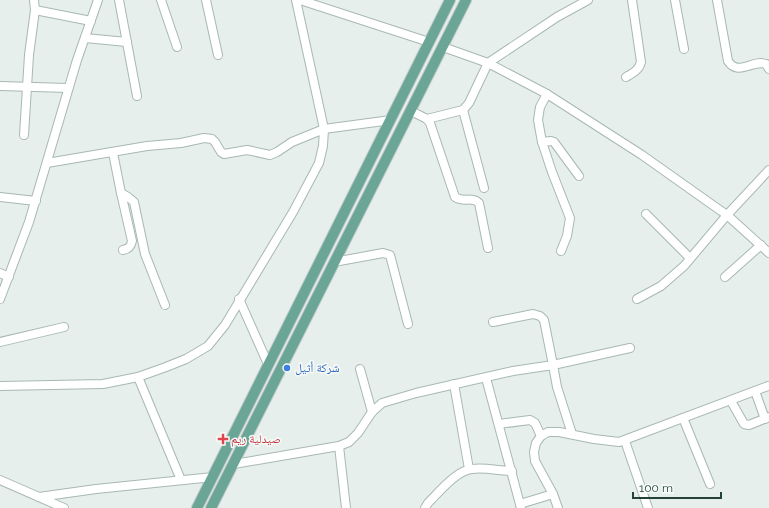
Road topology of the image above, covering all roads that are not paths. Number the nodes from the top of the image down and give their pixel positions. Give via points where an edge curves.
1 (34, 0) edge
2 (98, 0) edge
3 (119, 0) edge
4 (161, 0) edge
5 (206, 0) edge
6 (296, 0) edge
7 (300, 0) edge
8 (450, 0) edge
9 (466, 0) edge
10 (588, 0) edge
11 (632, 0) edge
12 (675, 0) edge
13 (717, 0) edge
14 (35, 10) junction
15 (91, 21) junction
16 (86, 38) junction
17 (127, 42) junction
18 (429, 42) junction
19 (177, 47) dead end
20 (443, 47) junction
21 (684, 49) dead end
22 (218, 55) dead end
23 (488, 63) junction
24 (769, 69) edge
25 (626, 77) dead end
26 (0, 86) edge
27 (27, 86) junction
28 (68, 88) junction
29 (547, 94) junction
30 (137, 96) dead end
31 (463, 110) junction
32 (411, 111) junction
33 (427, 119) junction
34 (391, 120) junction
35 (324, 129) junction
36 (24, 135) dead end
37 (542, 142) junction
38 (113, 153) junction
39 (47, 163) junction
40 (769, 170) edge
41 (579, 176) dead end
42 (484, 188) dead end
43 (121, 192) junction
44 (0, 197) edge
45 (36, 201) junction
46 (646, 214) dead end
47 (727, 215) junction
48 (761, 245) junction
49 (488, 248) dead end
50 (123, 250) dead end
51 (561, 251) dead end
52 (769, 253) edge
53 (690, 258) junction
54 (334, 262) junction
55 (0, 273) edge
56 (9, 277) junction
57 (725, 277) dead end
58 (0, 299) edge
59 (637, 299) dead end
60 (239, 300) junction
61 (165, 305) dead end
62 (298, 306) junction
63 (310, 310) junction
64 (493, 322) dead end
65 (408, 324) dead end
66 (64, 327) dead end
67 (0, 342) edge
68 (630, 348) dead end
69 (268, 364) junction
70 (553, 365) junction
71 (360, 369) dead end
72 (138, 377) junction
73 (486, 378) junction
74 (454, 384) junction
75 (0, 386) edge
76 (768, 386) edge
77 (755, 391) junction
78 (731, 401) junction
79 (372, 412) junction
80 (684, 418) junction
81 (767, 418) edge
82 (499, 424) junction
83 (572, 434) junction
84 (541, 436) junction
85 (625, 441) junction
86 (339, 446) junction
87 (234, 464) junction
88 (470, 469) junction
89 (512, 472) junction
90 (213, 477) junction
91 (0, 480) edge
92 (181, 480) junction
93 (710, 484) dead end
94 (553, 494) junction
95 (39, 497) junction
96 (521, 506) edge
97 (64, 508) edge
98 (197, 508) edge
99 (211, 508) edge
100 (346, 508) edge
101 (425, 508) edge
102 (558, 508) edge
103 (648, 508) edge

1 - 14 street
2 - 15 street
3 - 17 street
4 - 19 street
5 - 22 street
6 - 35 street
7 - 18 street
8 - 18 main road
9 - 20 main road
10 - 23 street via 557,17
11 - 25 street via 641,62 636,72
12 - 21 street
13 - 24 street via 730,65 740,68 763,63
14 - 15 street
14 - 27 street
15 - 16 street
16 - 17 street
16 - 28 street
17 - 30 street
18 - 34 main road
20 - 23 street
20 - 32 main road
23 - 29 street
23 - 31 street via 469,103
26 - 27 street
27 - 28 street
27 - 36 street
28 - 39 street
29 - 37 street via 538,113
29 - 47 street via 642,155
31 - 33 street
31 - 42 street
32 - 33 street
32 - 54 main road
33 - 49 street via 456,197 478,203
34 - 35 street
34 - 62 main road
35 - 38 street via 292,142 270,155 247,150 224,154 212,139 204,138
35 - 60 street via 319,162 293,212
37 - 41 street via 554,142
37 - 51 street via 570,218
38 - 39 street
38 - 43 street
39 - 45 street
40 - 47 street
43 - 50 street via 132,241 131,246
43 - 61 street via 134,202 145,254
44 - 45 street
45 - 56 street
46 - 53 street
47 - 48 street
47 - 53 street
48 - 52 street
48 - 57 street
53 - 59 street via 661,286
54 - 63 main road
54 - 65 street via 383,253 390,256
55 - 56 street
56 - 58 street
60 - 69 street
60 - 72 street via 208,346 186,358
62 - 63 main road
62 - 69 main road
63 - 87 main road
64 - 70 street via 533,314 540,316 544,320
66 - 67 street
68 - 70 street
69 - 90 main road
70 - 73 street
70 - 83 street
71 - 79 street
72 - 75 street via 103,384
72 - 92 street
73 - 74 street
73 - 82 street
74 - 79 street via 382,403
74 - 88 street
76 - 77 street
77 - 78 street
77 - 81 street
78 - 80 street
78 - 81 street via 744,424 749,425
79 - 86 street via 358,433 349,442
80 - 85 street
80 - 93 street
82 - 84 street via 530,420 535,423
82 - 89 street
83 - 84 street via 548,432
83 - 85 street via 602,440
84 - 94 street via 536,443 535,461
85 - 103 street
86 - 87 street
86 - 100 street
87 - 99 main road
88 - 89 street
88 - 101 street via 458,474
89 - 96 street
90 - 92 street
90 - 98 main road
91 - 95 street
92 - 95 street
94 - 96 street
94 - 102 street
95 - 97 street

